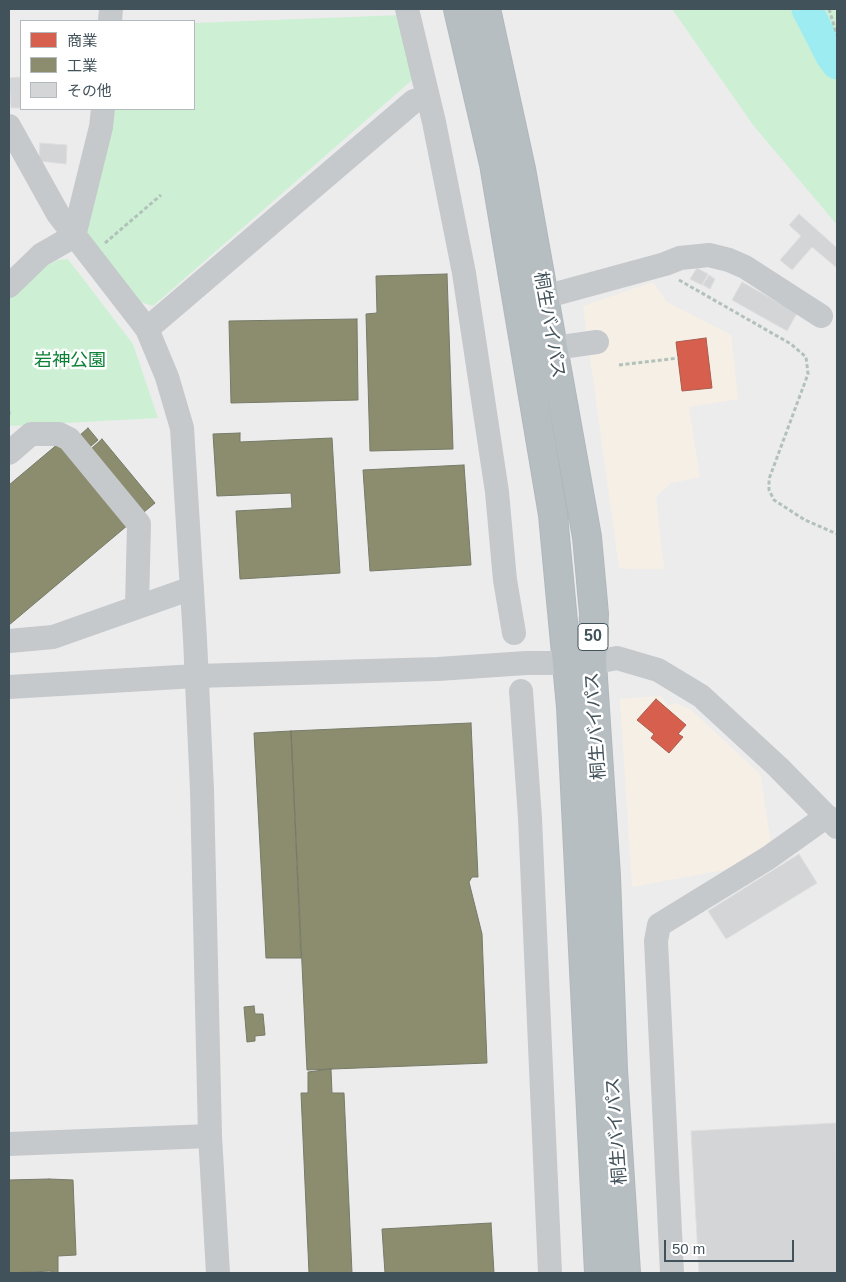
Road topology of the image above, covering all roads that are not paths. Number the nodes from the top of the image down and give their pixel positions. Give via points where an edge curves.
1 (407, 9) edge
2 (458, 9) edge
3 (486, 9) edge
4 (428, 97) junction
5 (103, 110) edge
6 (9, 126) edge
7 (74, 236) junction
8 (9, 286) edge
9 (544, 297) junction
10 (821, 316) dead end
11 (147, 329) junction
12 (597, 342) dead end
13 (554, 348) junction
14 (20, 435) edge
15 (9, 453) edge
16 (192, 588) junction
17 (137, 607) junction
18 (514, 633) dead end
19 (9, 641) edge
20 (579, 662) junction
21 (196, 676) junction
22 (9, 687) edge
23 (521, 690) dead end
24 (832, 822) edge
25 (210, 1136) junction
26 (9, 1144) edge
27 (218, 1273) edge
28 (550, 1273) edge
29 (599, 1273) edge
30 (626, 1273) edge
31 (672, 1273) edge

1 - 4 street
2 - 20 highway, 桐生バイパス / 50 via 494,164
3 - 9 highway, 桐生バイパス / 50 via 521,169
4 - 11 street via 414,101
4 - 18 street via 464,273 496,482 505,580
5 - 7 street
6 - 7 street via 58,214
7 - 8 street via 41,255
7 - 11 street
9 - 10 street via 680,258 709,255 729,260
9 - 13 highway, 桐生バイパス / 50
11 - 16 street via 167,377 182,428
12 - 13 street
13 - 20 highway, 桐生バイパス / 50 via 587,538 594,614
14 - 15 street
14 - 17 street via 59,434 69,439 139,524
16 - 17 street
16 - 21 street
17 - 19 street via 53,637
20 - 21 street
20 - 24 street via 617,658 658,670 682,683 721,712
20 - 29 highway, 桐生バイパス / 50 via 571,707
20 - 30 highway, 桐生バイパス / 50 via 606,876 613,1070
21 - 22 street
21 - 25 street via 202,790
23 - 28 street via 530,818
24 - 31 street via 659,925 656,941
25 - 26 street
25 - 27 street

